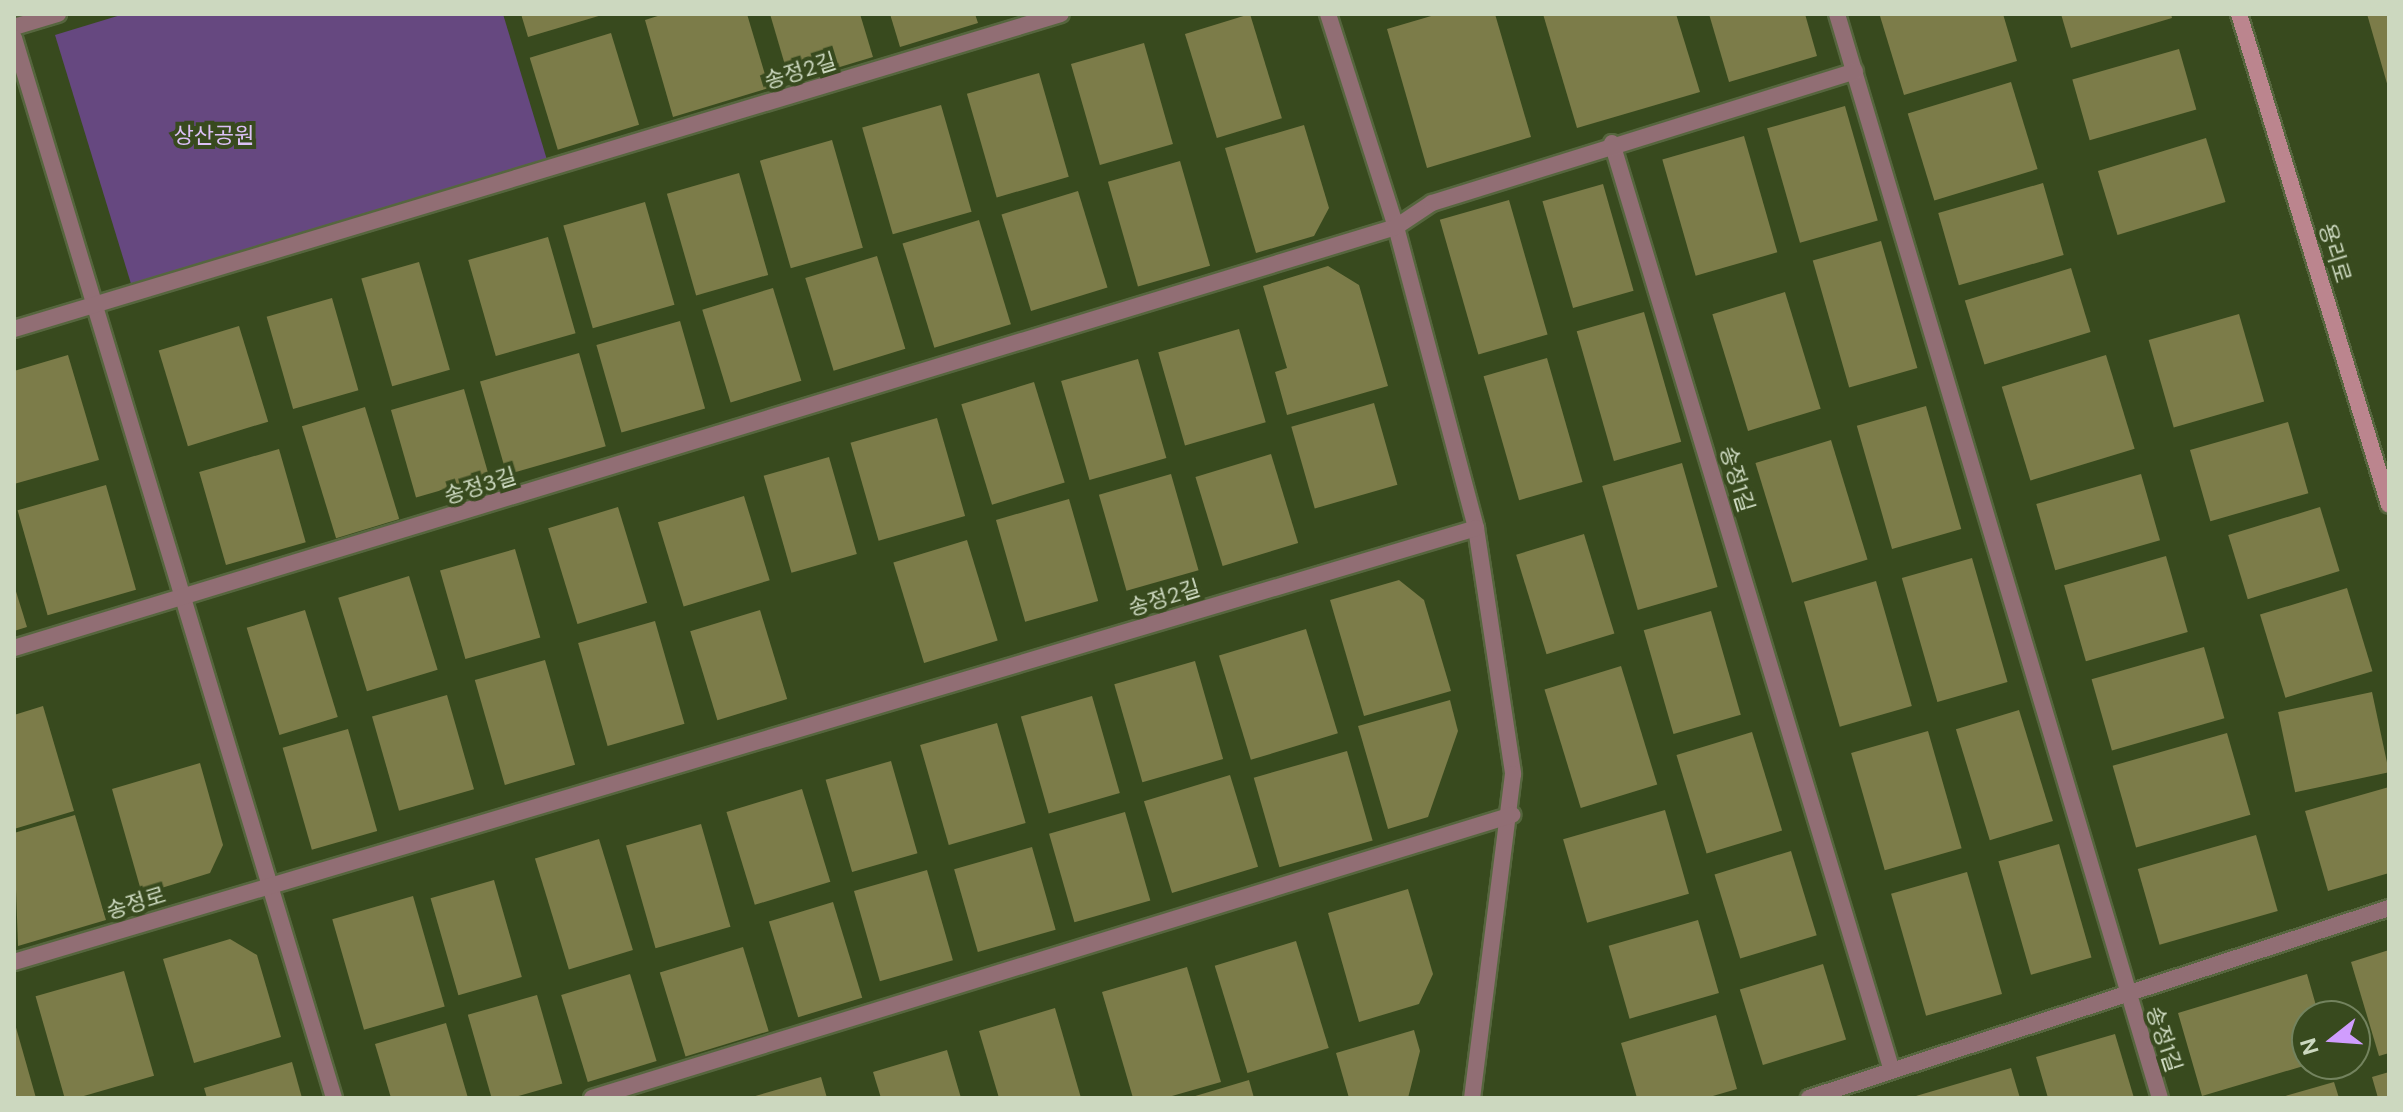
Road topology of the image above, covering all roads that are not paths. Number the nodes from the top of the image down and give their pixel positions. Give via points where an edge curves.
1 (58, 14) edge
2 (1061, 14) edge
3 (1328, 14) edge
4 (1837, 14) edge
5 (2239, 14) edge
6 (14, 27) edge
7 (14, 38) edge
8 (1855, 71) junction
9 (1612, 143) junction
10 (1396, 227) junction
11 (93, 306) junction
12 (14, 329) edge
13 (2389, 505) edge
14 (1476, 528) junction
15 (182, 598) junction
16 (14, 648) edge
17 (1512, 815) junction
18 (270, 886) junction
19 (2389, 908) edge
20 (14, 962) edge
21 (2126, 994) junction
22 (1892, 1071) junction
23 (1814, 1097) edge
24 (334, 1098) edge
25 (592, 1098) edge
26 (1472, 1098) edge
27 (2160, 1098) edge

1 - 6 street
2 - 11 street, 송정2길
3 - 10 street
4 - 8 street, 송정1길
5 - 13 street, 용리로
7 - 11 street
8 - 9 street
8 - 21 street, 송정1길
9 - 10 street via 1432,203
9 - 22 street, 송정1길
10 - 14 street
10 - 15 street, 송정3길
11 - 12 street
11 - 15 street
14 - 17 street via 1513,774
14 - 18 street, 송정2길
15 - 16 street
15 - 18 street
17 - 25 street
17 - 26 street
18 - 20 street, 송정로
18 - 24 street
19 - 21 street
21 - 22 street, 송정1길
21 - 27 street, 송정1길
22 - 23 street, 송정1길

